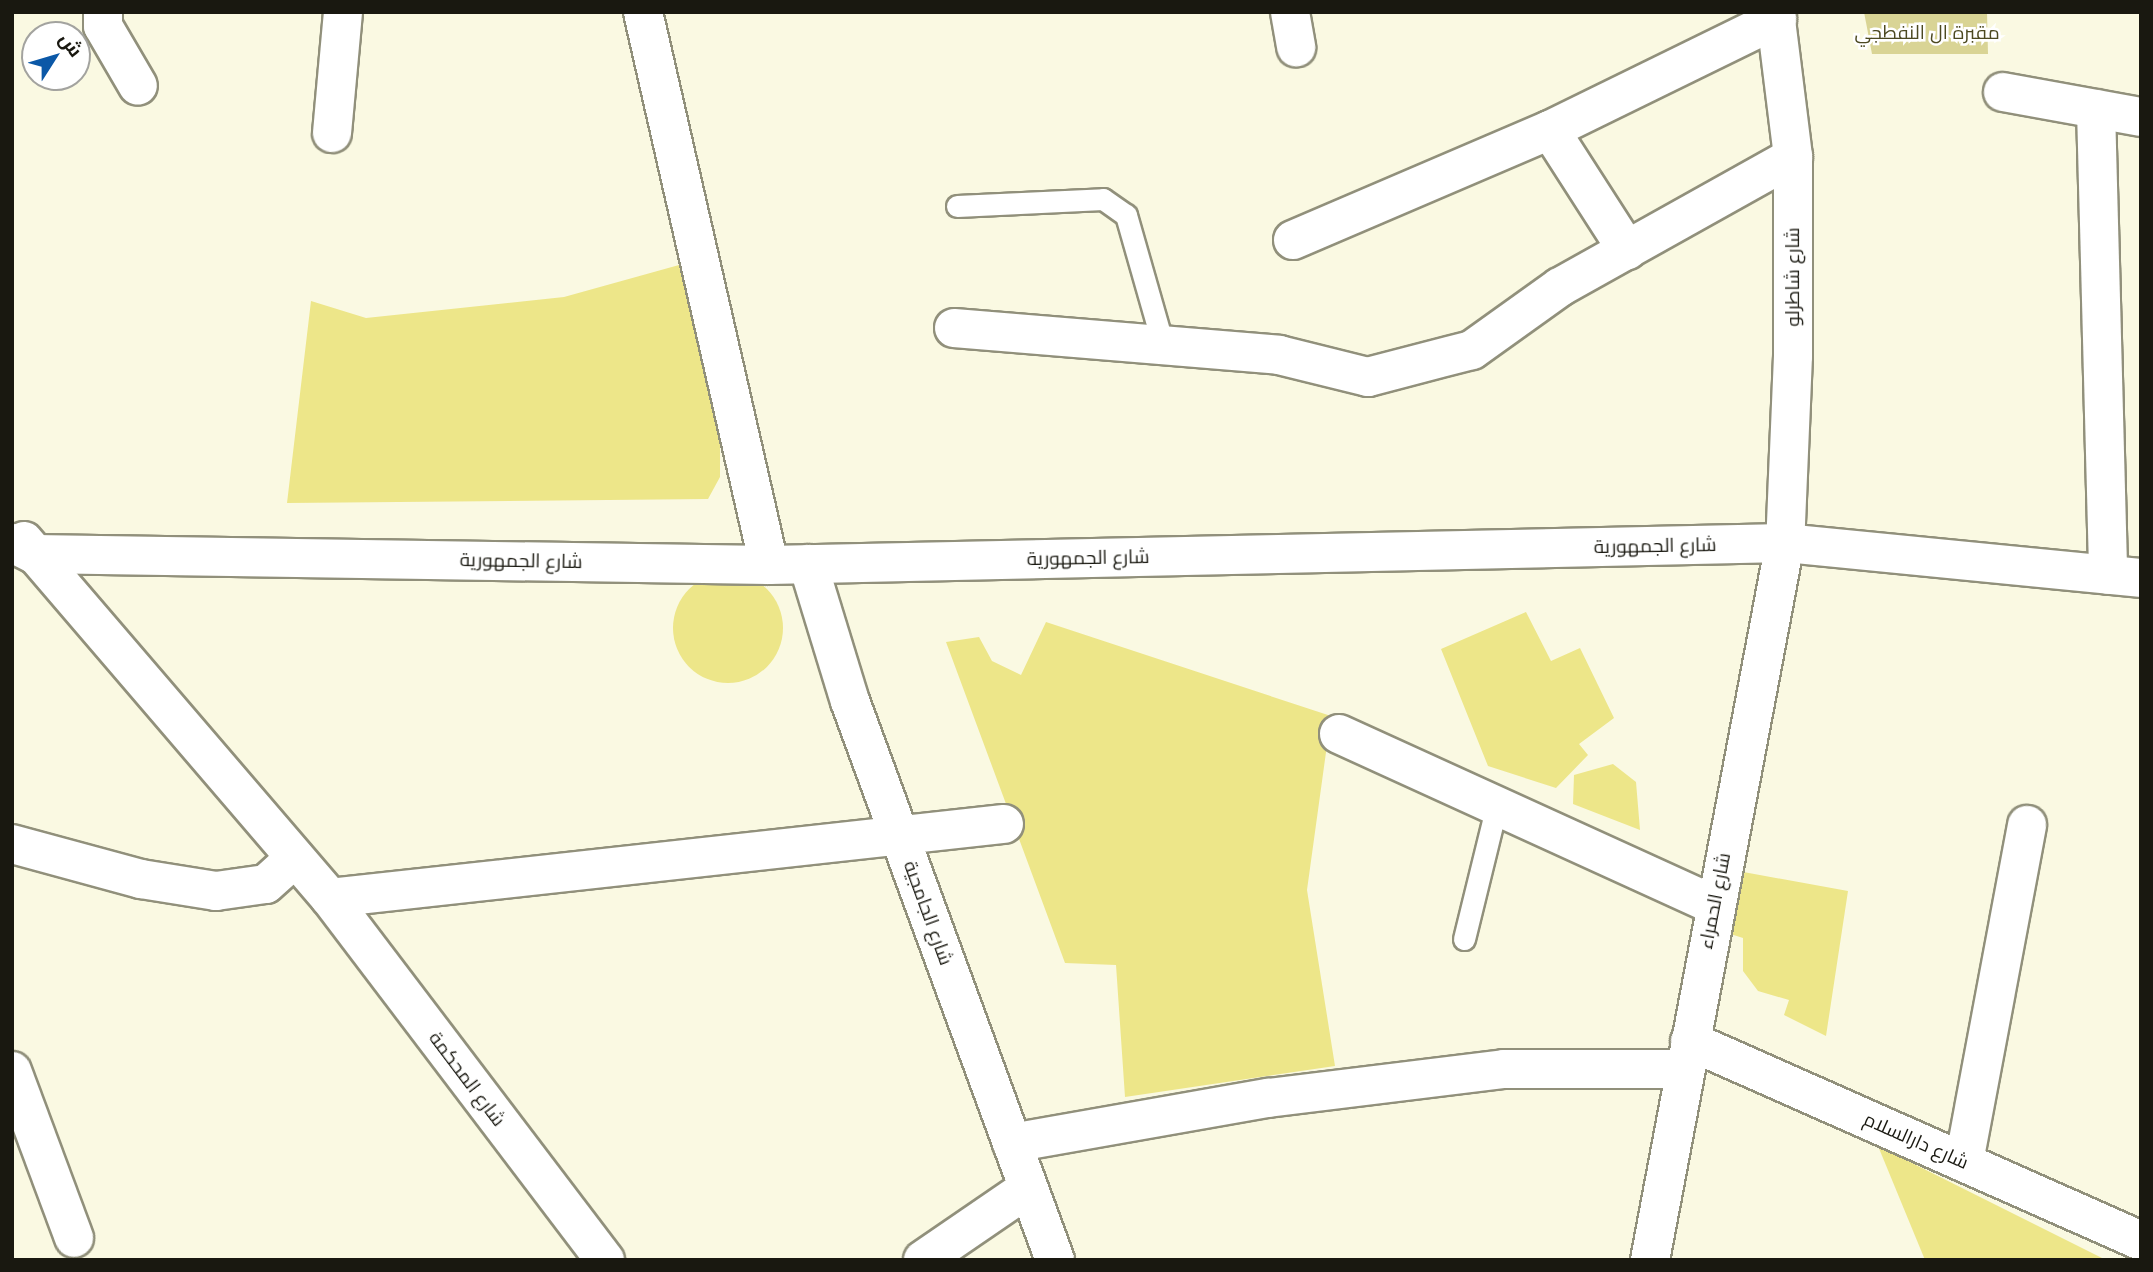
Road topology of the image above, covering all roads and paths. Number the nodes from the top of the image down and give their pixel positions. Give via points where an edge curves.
1 (103, 12) edge
2 (344, 12) edge
3 (643, 12) edge
4 (1776, 16) edge
5 (138, 86) dead end
6 (2003, 92) dead end
7 (2096, 109) junction
8 (2141, 117) edge
9 (1550, 130) junction
10 (332, 133) dead end
11 (1793, 157) junction
12 (957, 206) dead end
13 (1293, 240) dead end
14 (1627, 250) junction
15 (954, 328) dead end
16 (1163, 345) junction
17 (1785, 543) junction
18 (18, 547) edge
19 (808, 564) junction
20 (769, 565) junction
21 (2124, 577) edge
22 (1339, 734) dead end
23 (1496, 809) junction
24 (1004, 824) dead end
25 (2027, 825) dead end
26 (898, 834) junction
27 (12, 844) edge
28 (295, 858) junction
29 (330, 898) junction
30 (1714, 905) junction
31 (1464, 939) dead end
32 (1688, 1055) junction
33 (12, 1071) edge
34 (1012, 1143) junction
35 (1964, 1162) junction
36 (1028, 1188) junction
37 (74, 1238) dead end
38 (2141, 1241) edge
39 (605, 1260) edge
40 (923, 1260) edge
41 (1055, 1260) edge
42 (1650, 1260) edge

1 - 5 street via 103,26
2 - 10 street
3 - 20 street
4 - 9 street
4 - 11 street, شارع شاطرلو
6 - 7 street
7 - 8 street
7 - 21 street
9 - 13 street
9 - 14 street
11 - 14 street
11 - 17 street, شارع شاطرلو via 1793,356
12 - 16 lane via 1104,199 1126,215
14 - 16 street via 1560,287 1472,350 1368,377 1279,355
15 - 16 street
17 - 19 street, شارع الجمهورية
17 - 21 street, شارع الجمهورية
17 - 30 street, شارع الحمراء
18 - 20 street, شارع الجمهورية
18 - 28 street, شارع المحكمة
19 - 20 street, شارع الجمهورية
19 - 26 street, شارع الجامجية
22 - 23 street
23 - 30 street
23 - 31 lane
24 - 26 street
25 - 35 street
26 - 29 street
26 - 34 street, شارع الجامجية
27 - 28 street via 141,879 216,891 266,884
28 - 29 street, شارع المحكمة
29 - 39 street, شارع المحكمة
30 - 32 street, شارع الحمراء
32 - 34 street via 1504,1069 1268,1098
32 - 35 street, شارع دارالسلام
32 - 42 street, شارع الحمراء
33 - 37 street
34 - 36 street, شارع الجامجية
35 - 38 street, شارع دارالسلام
36 - 40 street
36 - 41 street, شارع الجامجية

